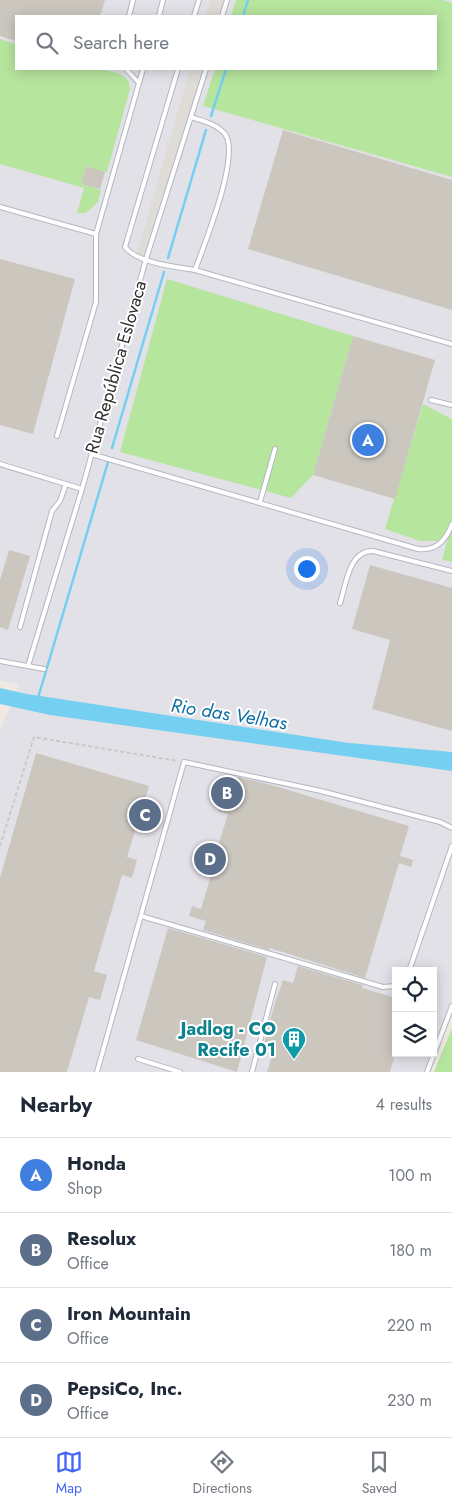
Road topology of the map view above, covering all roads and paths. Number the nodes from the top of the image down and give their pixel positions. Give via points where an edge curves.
1 (133, 0) edge
2 (163, 0) edge
3 (199, 0) edge
4 (226, 0) edge
5 (129, 15) edge
6 (159, 15) edge
7 (194, 15) edge
8 (222, 15) edge
9 (127, 70) edge
10 (144, 70) edge
11 (178, 70) edge
12 (206, 70) edge
13 (139, 83) junction
14 (191, 117) junction
15 (0, 207) edge
16 (96, 234) junction
17 (146, 259) junction
18 (195, 270) junction
19 (452, 344) edge
20 (431, 400) dead end
21 (452, 405) edge
22 (57, 436) dead end
23 (276, 449) dead end
24 (91, 454) junction
25 (0, 464) edge
26 (66, 484) junction
27 (82, 489) junction
28 (260, 502) junction
29 (452, 524) edge
30 (452, 571) edge
31 (340, 603) dead end
32 (20, 627) dead end
33 (0, 661) edge
34 (28, 666) junction
35 (44, 669) dead end
36 (184, 762) junction
37 (452, 828) edge
38 (0, 846) edge
39 (452, 846) edge
40 (140, 916) junction
41 (410, 967) edge
42 (275, 984) dead end
43 (392, 986) edge
44 (452, 1006) edge
45 (138, 1059) dead end
46 (97, 1072) edge
47 (180, 1072) edge
48 (252, 1072) edge
49 (427, 1072) edge

1 - 5 lane
2 - 6 lane
3 - 7 lane
4 - 8 lane
9 - 13 lane
10 - 13 lane
11 - 17 lane via 125,247
12 - 14 lane, Rua República Eslovaca
13 - 16 lane
14 - 17 lane, Rua República Eslovaca
14 - 18 lane via 216,126 230,144 223,186
15 - 16 lane
16 - 22 lane via 96,302
17 - 18 lane
17 - 24 lane, Rua República Eslovaca
18 - 19 lane
20 - 21 lane
23 - 28 lane
24 - 27 lane, Rua República Eslovaca
24 - 28 lane
25 - 26 lane
26 - 27 lane
26 - 32 lane via 52,511
27 - 34 lane, Rua República Eslovaca
28 - 29 lane via 418,549 439,545
30 - 31 lane via 365,551 354,561
33 - 34 lane
34 - 35 lane
36 - 37 lane via 321,791 440,822
36 - 38 path via 34,737
36 - 40 lane
39 - 41 lane
40 - 43 lane via 382,987
40 - 46 lane
42 - 48 lane
44 - 49 lane
45 - 47 lane

